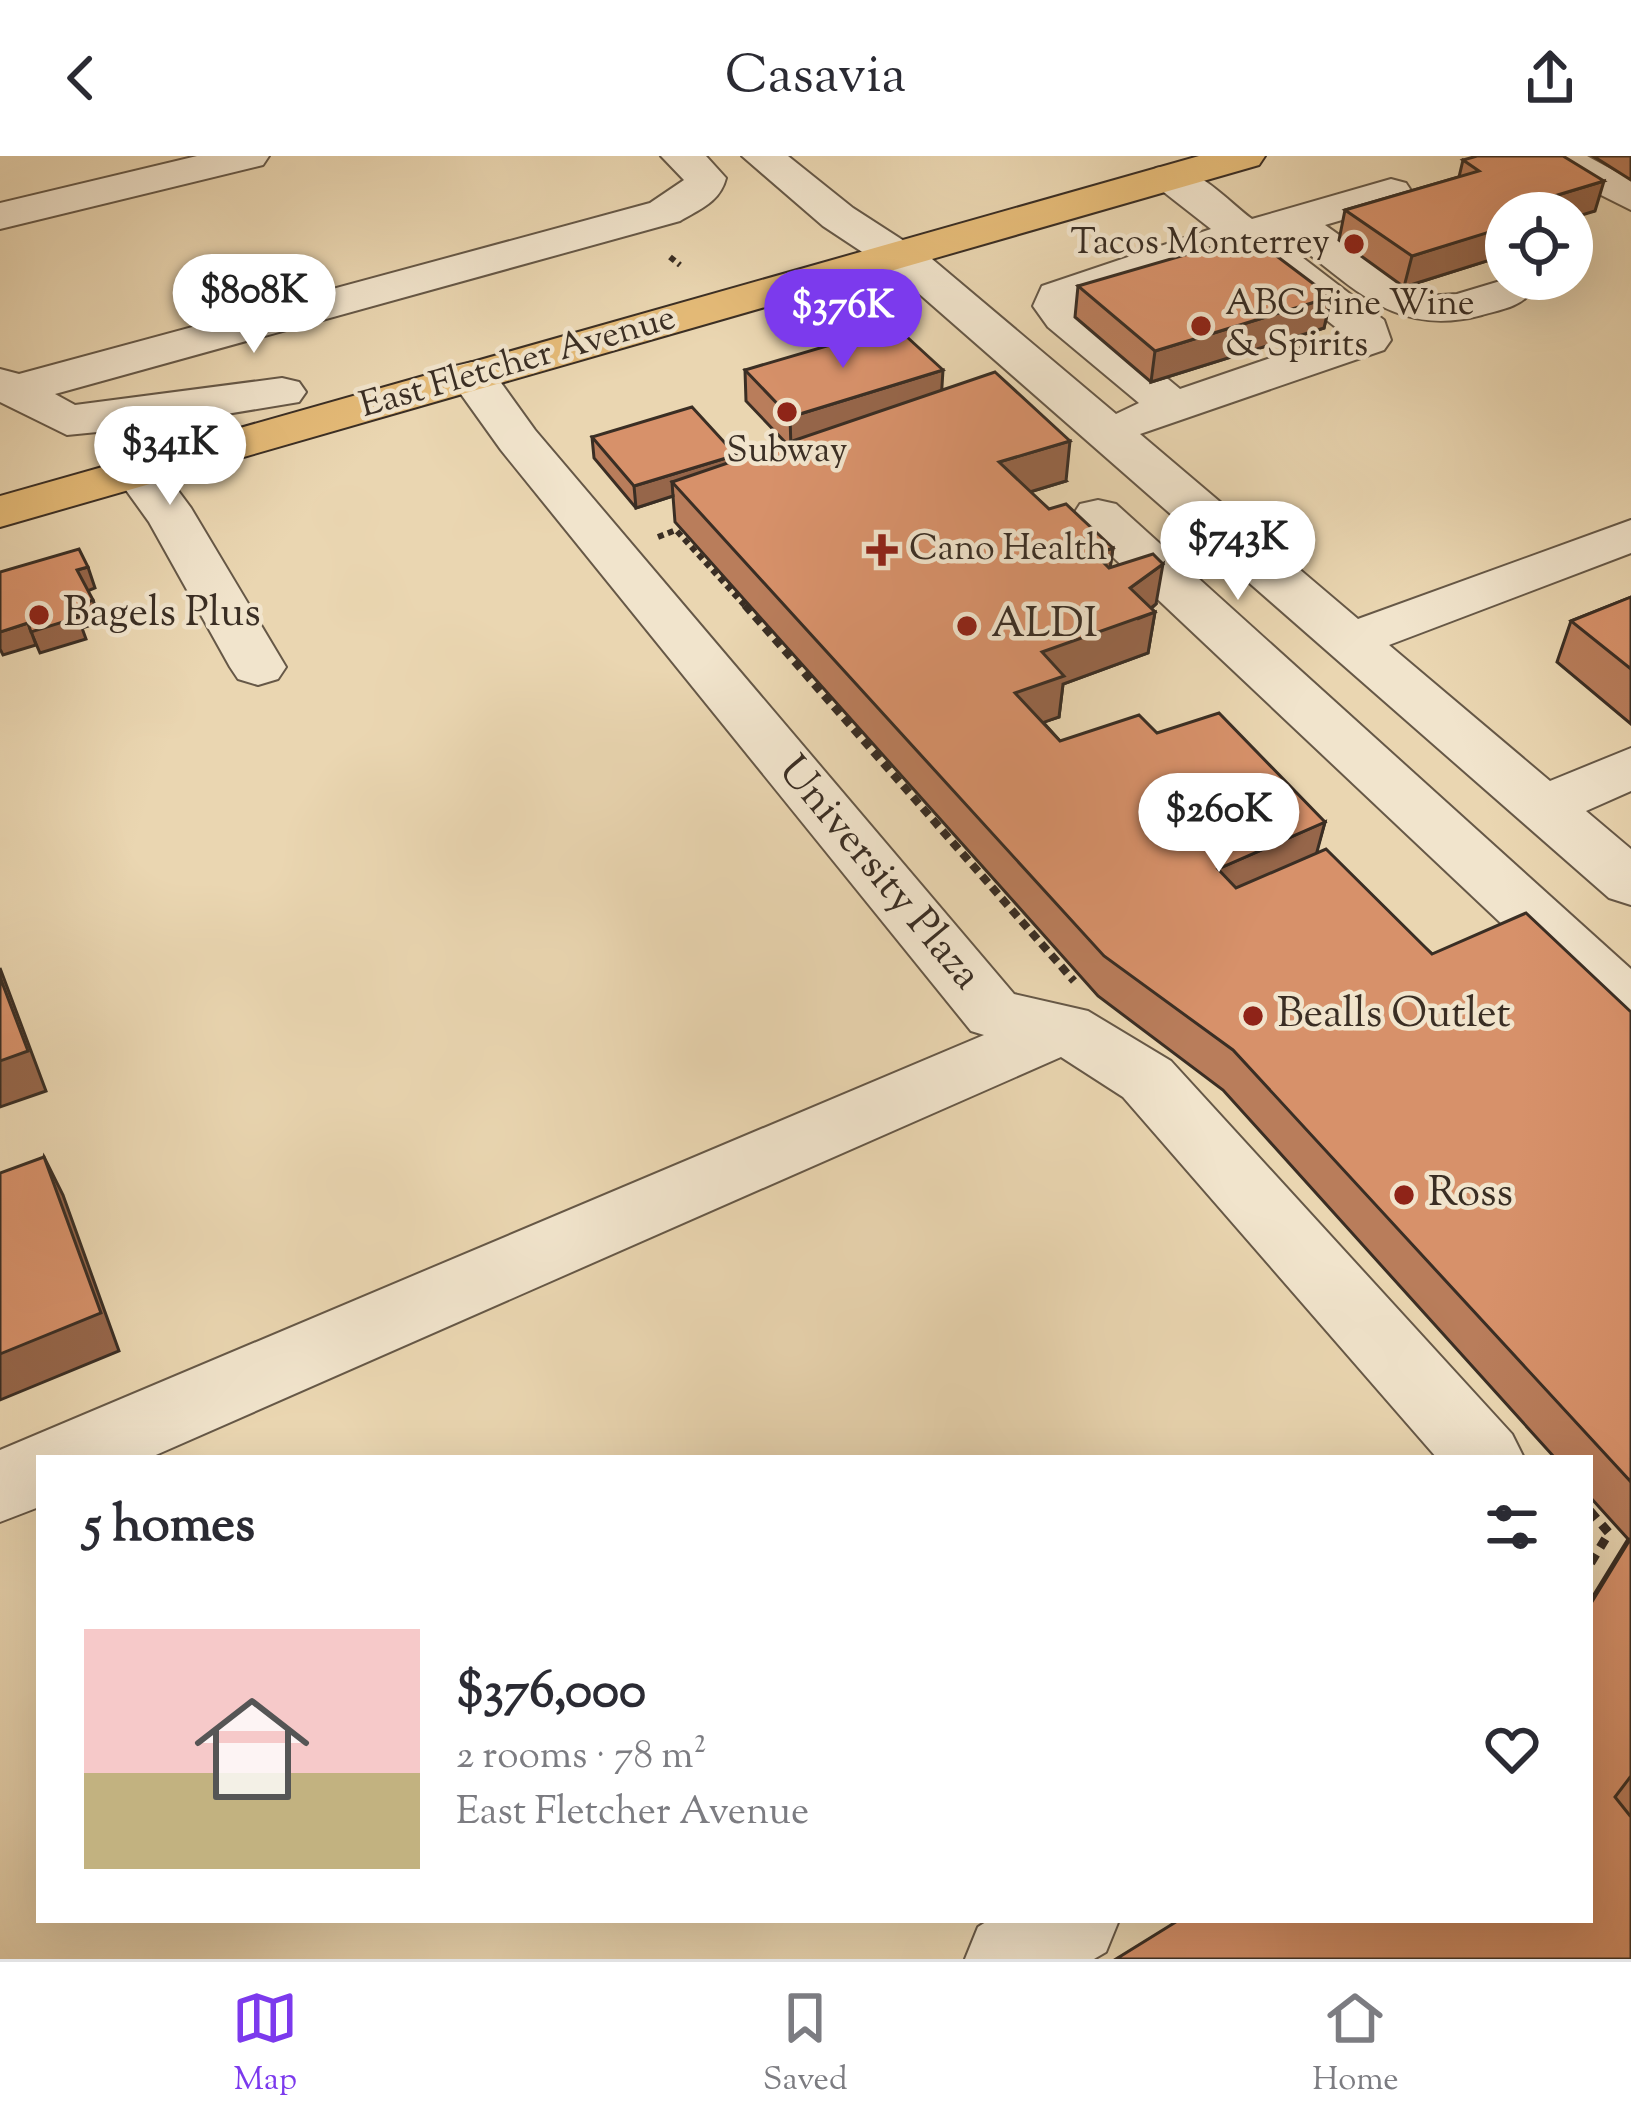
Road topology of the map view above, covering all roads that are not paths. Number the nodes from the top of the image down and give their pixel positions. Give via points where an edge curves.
1 (248, 156) edge
2 (682, 156) edge
3 (1244, 156) edge
4 (1556, 156) edge
5 (784, 160) edge
6 (1153, 166) edge
7 (1391, 192) edge
8 (1631, 197) edge
9 (0, 215) edge
10 (1292, 221) junction
11 (1227, 238) junction
12 (879, 244) junction
13 (1485, 299) edge
14 (472, 376) junction
15 (6, 387) edge
16 (282, 392) junction
17 (1174, 408) junction
18 (1106, 431) junction
19 (0, 472) edge
20 (137, 472) junction
21 (0, 512) edge
22 (1098, 515) dead end
23 (1631, 535) edge
24 (1349, 640) junction
25 (258, 667) dead end
26 (1420, 701) junction
27 (1335, 734) junction
28 (1631, 768) edge
29 (1543, 807) junction
30 (1631, 883) edge
31 (1631, 1007) edge
32 (1074, 1008) junction
33 (73, 1455) edge
34 (1482, 1455) edge
35 (36, 1471) edge
36 (0, 1486) edge
37 (1069, 1923) edge
38 (1010, 1959) edge

1 - 9 street
2 - 15 street via 705,178 702,190 664,212
3 - 6 main road, East Fletcher Avenue
4 - 8 street
5 - 12 street
6 - 11 street
6 - 12 main road, East Fletcher Avenue
7 - 10 street
10 - 11 street
10 - 13 street via 1410,306 1439,313
11 - 17 street via 1077,287 1055,302
11 - 17 street via 1368,330 1368,340
12 - 14 main road, East Fletcher Avenue
12 - 16 main road, East Fletcher Avenue
12 - 18 street
14 - 20 main road, East Fletcher Avenue
14 - 32 street, University Plaza via 994,1014
15 - 16 street via 67,420
16 - 19 main road, East Fletcher Avenue
17 - 18 street
18 - 24 street
20 - 21 main road, East Fletcher Avenue
20 - 25 street
22 - 27 street
23 - 24 street
24 - 26 street
26 - 27 street
26 - 29 street
27 - 31 street
28 - 29 street
29 - 30 street
32 - 33 street
32 - 34 street, University Plaza via 1147,1079
35 - 36 street
37 - 38 street

